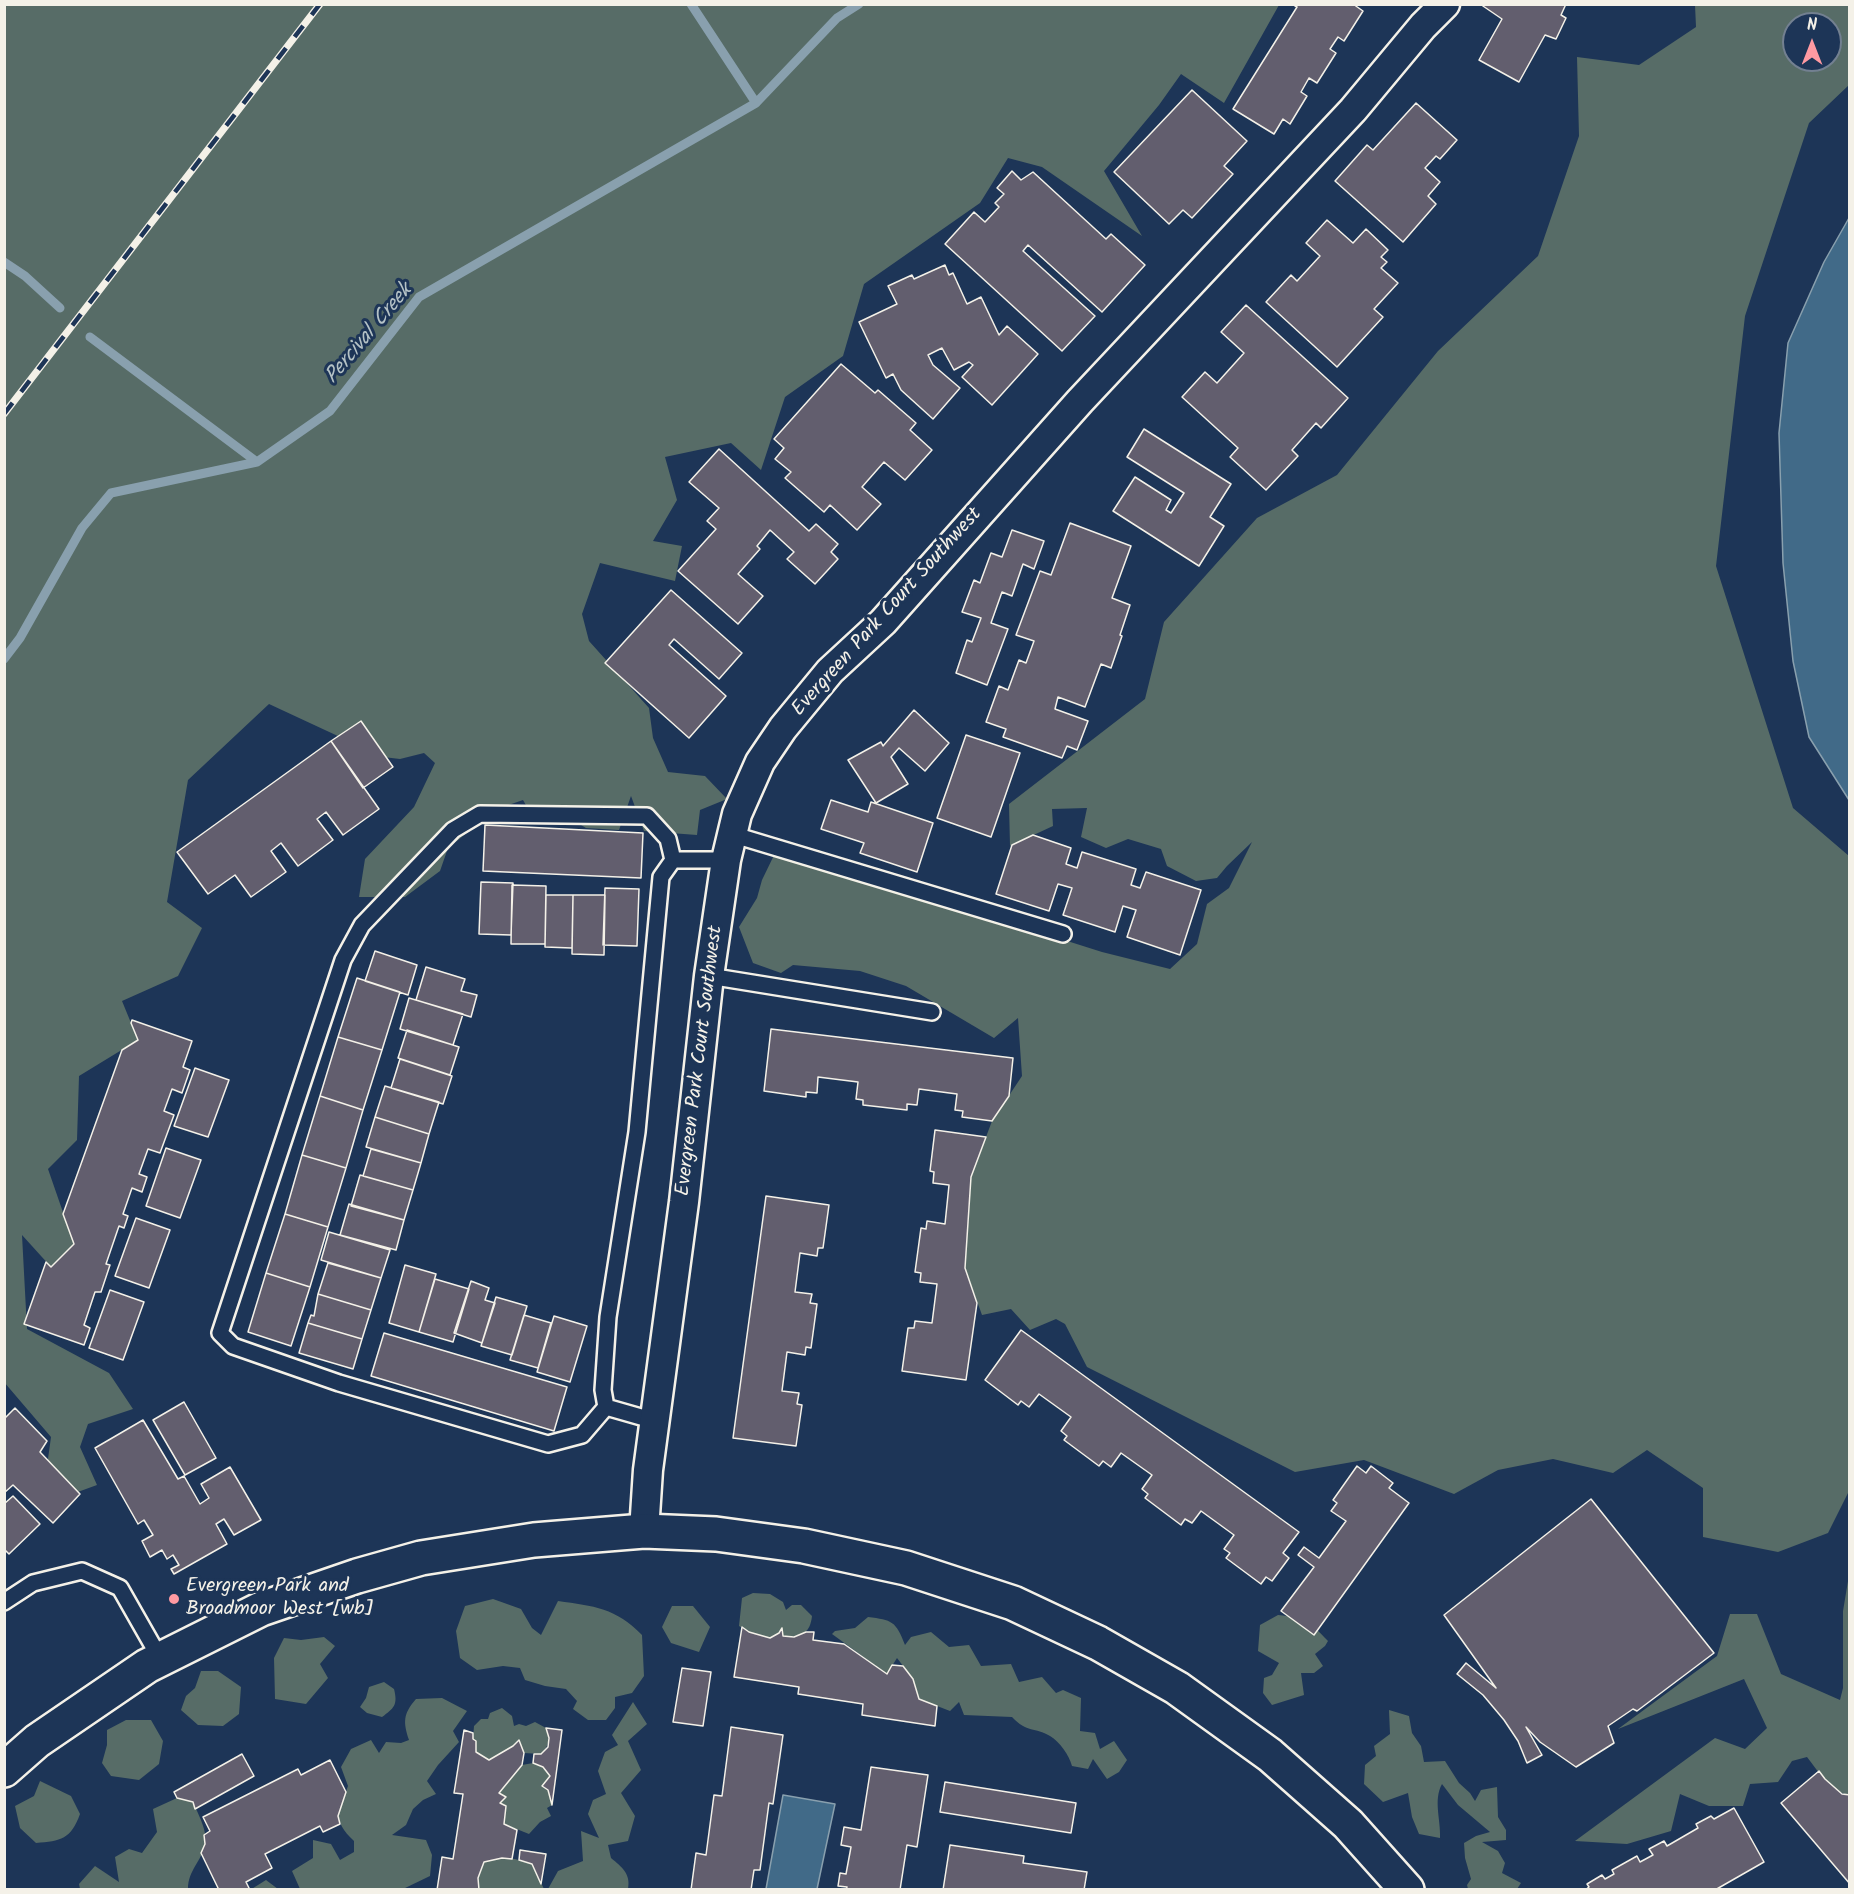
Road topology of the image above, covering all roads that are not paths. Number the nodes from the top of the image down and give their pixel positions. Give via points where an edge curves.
1 (1445, 4) edge
2 (728, 847) junction
3 (673, 860) junction
4 (1063, 934) dead end
5 (709, 976) junction
6 (932, 1012) dead end
7 (606, 1407) junction
8 (655, 1421) junction
9 (644, 1531) junction
10 (4, 1602) edge
11 (161, 1660) junction
12 (4, 1770) edge
13 (1407, 1890) edge

1 - 2 street, Evergreen Park Court Southwest via 1353,110 1080,401 883,621 830,671 760,762 737,814
2 - 3 lane
2 - 4 lane
2 - 5 street, Evergreen Park Court Southwest
3 - 7 lane via 662,877 637,1132 608,1317 603,1390
3 - 7 lane via 668,839 647,816 480,814 453,830 370,916 343,960 220,1333 233,1346 339,1383 548,1444 582,1435
5 - 6 lane
5 - 8 street, Evergreen Park Court Southwest
7 - 8 lane
8 - 9 street, Evergreen Park Court Southwest
9 - 11 street via 534,1540 421,1558 261,1609
9 - 13 street via 717,1534 804,1546 906,1568 1013,1603 1098,1643 1177,1688 1270,1755 1348,1824
10 - 11 lane via 33,1583 82,1571 120,1588
11 - 12 street via 37,1741

